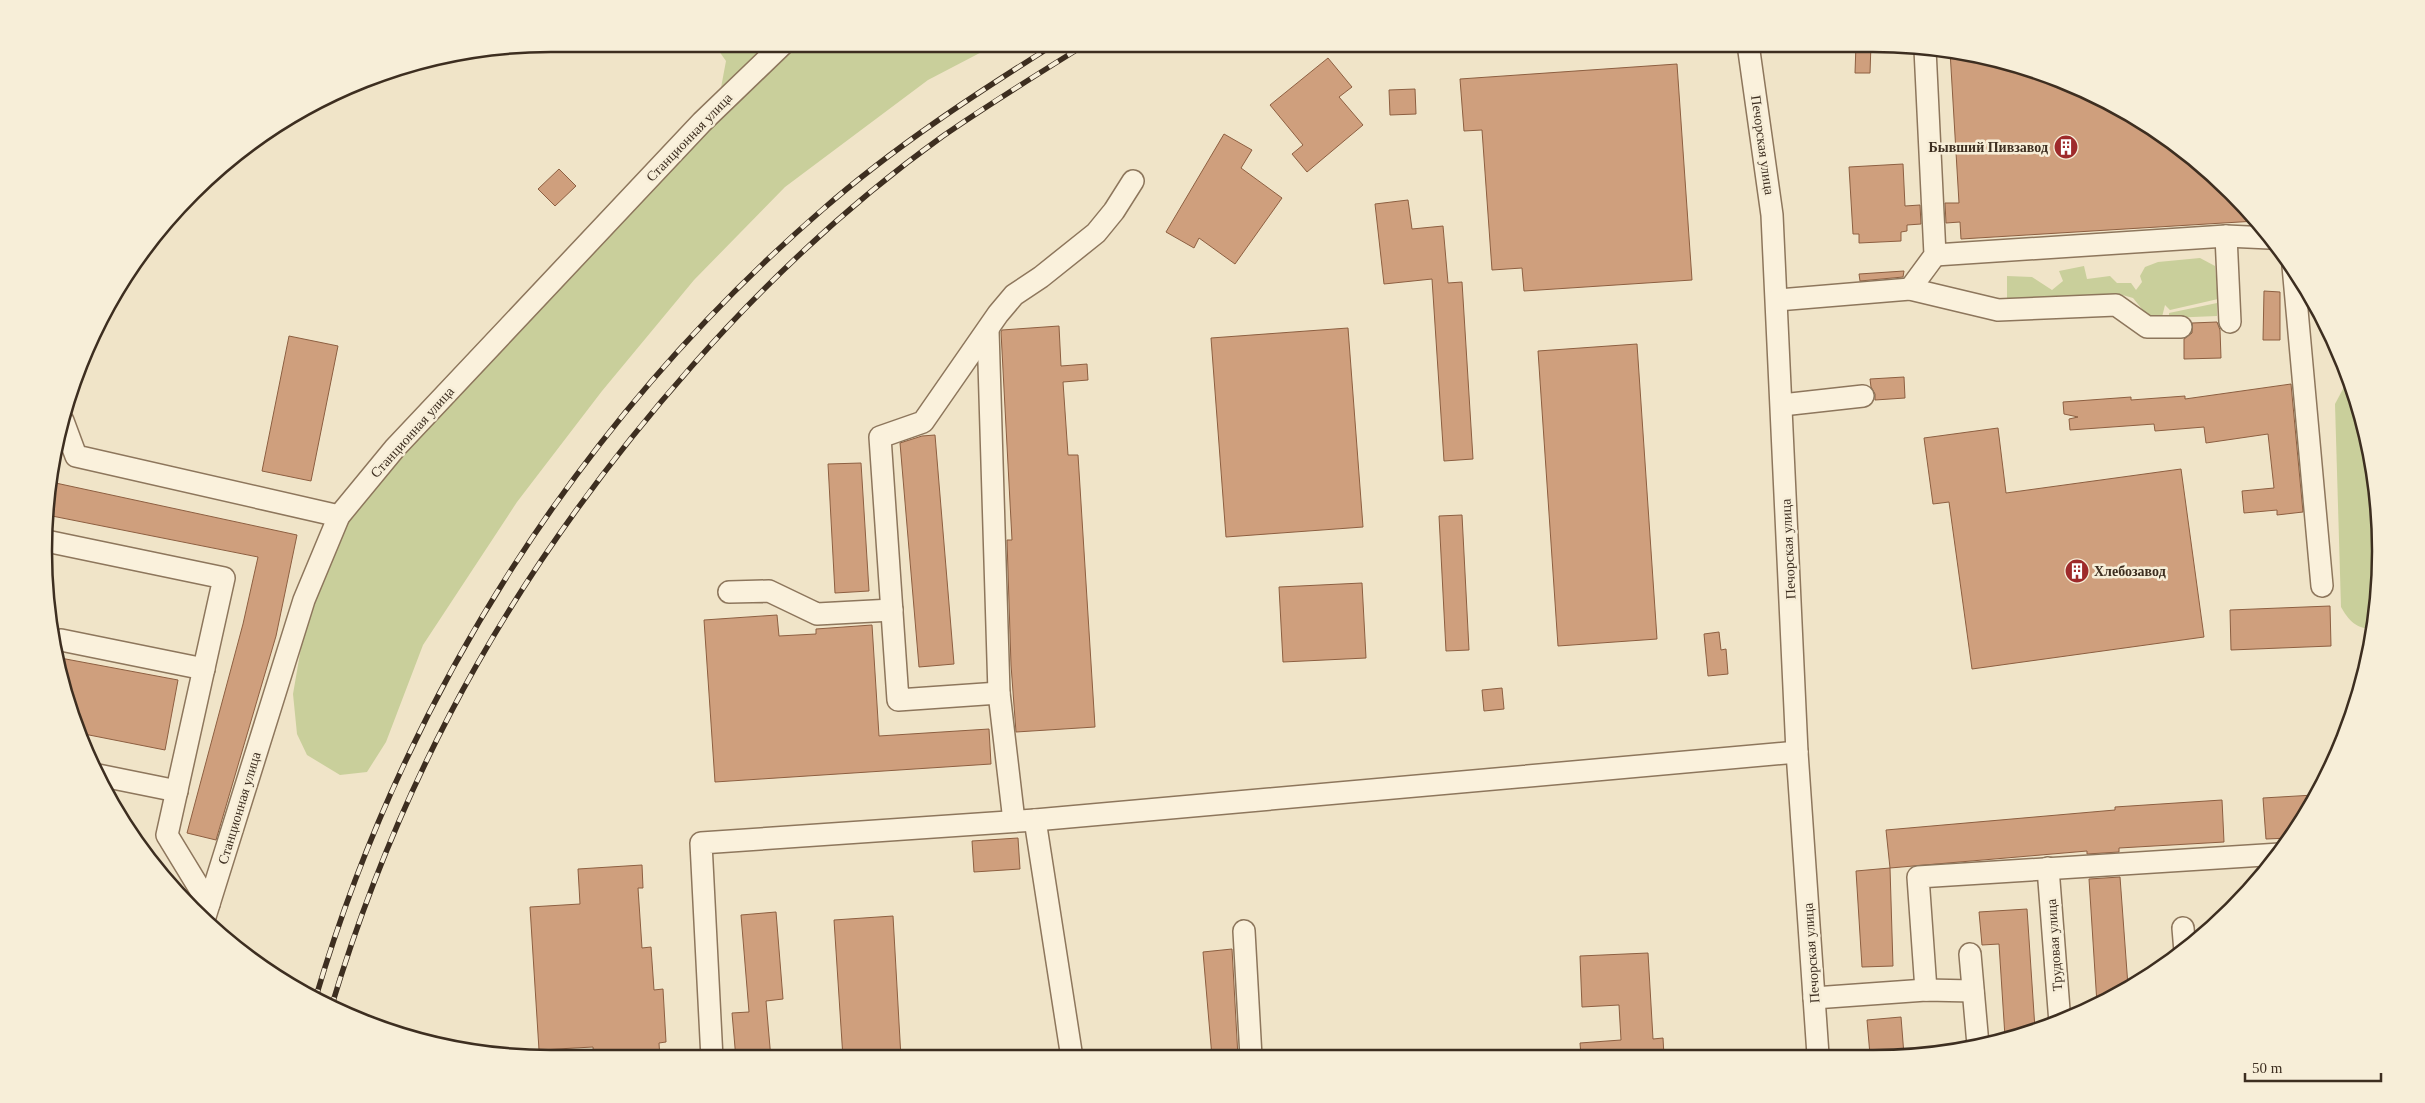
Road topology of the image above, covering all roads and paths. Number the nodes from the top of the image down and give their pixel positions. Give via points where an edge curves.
1 (775, 52) edge
2 (1749, 52) edge
3 (1924, 56) edge
4 (1133, 181) dead end
5 (2226, 236) junction
6 (2261, 238) edge
7 (1935, 255) junction
8 (2295, 284) edge
9 (1910, 289) junction
10 (1776, 300) junction
11 (2230, 322) dead end
12 (2181, 327) dead end
13 (988, 330) junction
14 (1863, 396) dead end
15 (1782, 404) junction
16 (67, 433) edge
17 (339, 516) junction
18 (52, 542) dead end
19 (2322, 586) dead end
20 (729, 592) dead end
21 (892, 610) junction
22 (61, 640) dead end
23 (204, 669) junction
24 (999, 693) junction
25 (1797, 752) junction
26 (106, 777) edge
27 (177, 790) junction
28 (1025, 821) junction
29 (2266, 858) edge
30 (2048, 868) junction
31 (207, 912) edge
32 (2183, 928) dead end
33 (1244, 931) dead end
34 (2184, 942) edge
35 (1970, 954) dead end
36 (1926, 990) junction
37 (1973, 991) junction
38 (1814, 998) junction
39 (2059, 1015) edge
40 (1977, 1039) edge
41 (712, 1050) edge
42 (1070, 1050) edge
43 (1251, 1050) edge
44 (1818, 1050) edge

1 - 17 street, Станционная улица via 702,122 416,426
2 - 10 street, Печорская улица via 1772,215
3 - 7 street
4 - 13 street via 1096,233 1041,278 1014,295
5 - 6 street
5 - 7 street
5 - 11 street
7 - 9 street
8 - 19 street
9 - 10 street
9 - 12 street via 1998,310 2116,305 2147,327
10 - 15 street, Печорская улица
13 - 21 street via 923,422 880,437
13 - 24 street
14 - 15 street
15 - 25 street, Печорская улица
16 - 17 street via 76,456
17 - 31 street, Станционная улица via 304,600
18 - 23 street via 224,578
20 - 21 street via 769,592 817,614
21 - 24 street via 898,700
22 - 23 street
23 - 27 street
24 - 28 street
25 - 28 street
25 - 38 street, Печорская улица
26 - 27 street
27 - 31 street via 167,836
28 - 41 street via 701,843
28 - 42 street
29 - 30 street
30 - 36 street via 1918,877
30 - 39 street, Трудовая улица
32 - 34 street
33 - 43 street
35 - 37 street
36 - 37 street
36 - 38 street
37 - 40 street
38 - 44 street, Печорская улица

